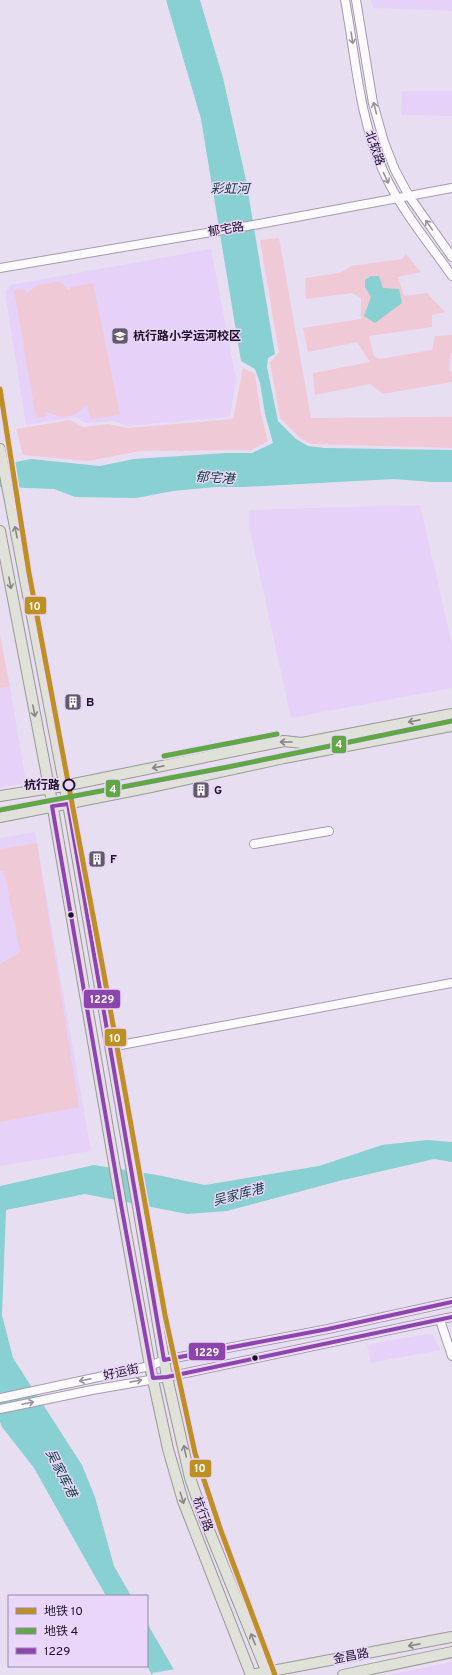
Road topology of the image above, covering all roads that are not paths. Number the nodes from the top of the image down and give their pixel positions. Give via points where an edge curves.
1 (345, 0) edge
2 (356, 0) edge
3 (452, 188) edge
4 (409, 196) junction
5 (397, 199) junction
6 (452, 257) edge
7 (0, 268) edge
8 (452, 276) edge
9 (0, 450) edge
10 (0, 531) edge
11 (452, 714) edge
12 (452, 726) edge
13 (64, 786) junction
14 (49, 788) junction
15 (0, 796) edge
16 (68, 804) junction
17 (52, 806) junction
18 (0, 817) edge
19 (329, 831) dead end
20 (254, 844) dead end
21 (452, 983) edge
22 (110, 1047) junction
23 (452, 1302) edge
24 (452, 1317) edge
25 (440, 1320) junction
26 (452, 1356) edge
27 (164, 1360) junction
28 (150, 1366) junction
29 (167, 1377) junction
30 (153, 1378) junction
31 (0, 1398) edge
32 (0, 1409) edge
33 (452, 1637) edge
34 (452, 1652) edge
35 (267, 1674) edge
36 (251, 1675) edge
37 (343, 1675) edge

1 -> 5 street, 北软路 via 364,114 384,173
4 -> 2 street, 北软路 via 384,142 374,102
3 - 4 street, 郁宅路
4 - 5 street, 郁宅路
6 -> 4 street, 北软路
5 - 7 street, 郁宅路
5 - 8 street, 北软路
13 -> 9 main road, 杭行路
10 -> 14 main road, 杭行路
11 -> 13 main road via 302,743 284,741
12 - 16 main road via 284,758
13 - 14 main road
13 - 16 main road, 杭行路
14 - 15 main road
14 - 17 main road, 杭行路
16 - 17 main road
16 - 22 main road, 杭行路
17 - 18 main road
17 - 28 main road, 杭行路
19 - 20 street
21 - 22 street
22 - 27 main road, 杭行路
23 - 27 street, 好运街
24 - 25 street, 好运街
25 - 26 street
25 - 29 street, 好运街
27 - 28 street, 好运街
27 - 29 main road, 杭行路
28 - 30 main road, 杭行路
28 -> 31 street, 好运街
29 - 30 street, 好运街
35 -> 29 main road, 杭行路 via 190,1478
32 -> 30 street, 好运街
30 -> 36 main road, 杭行路 via 168,1449 183,1501
33 -> 35 main road, 金昌路
34 - 37 main road, 金昌路
35 - 36 main road, 金昌路

